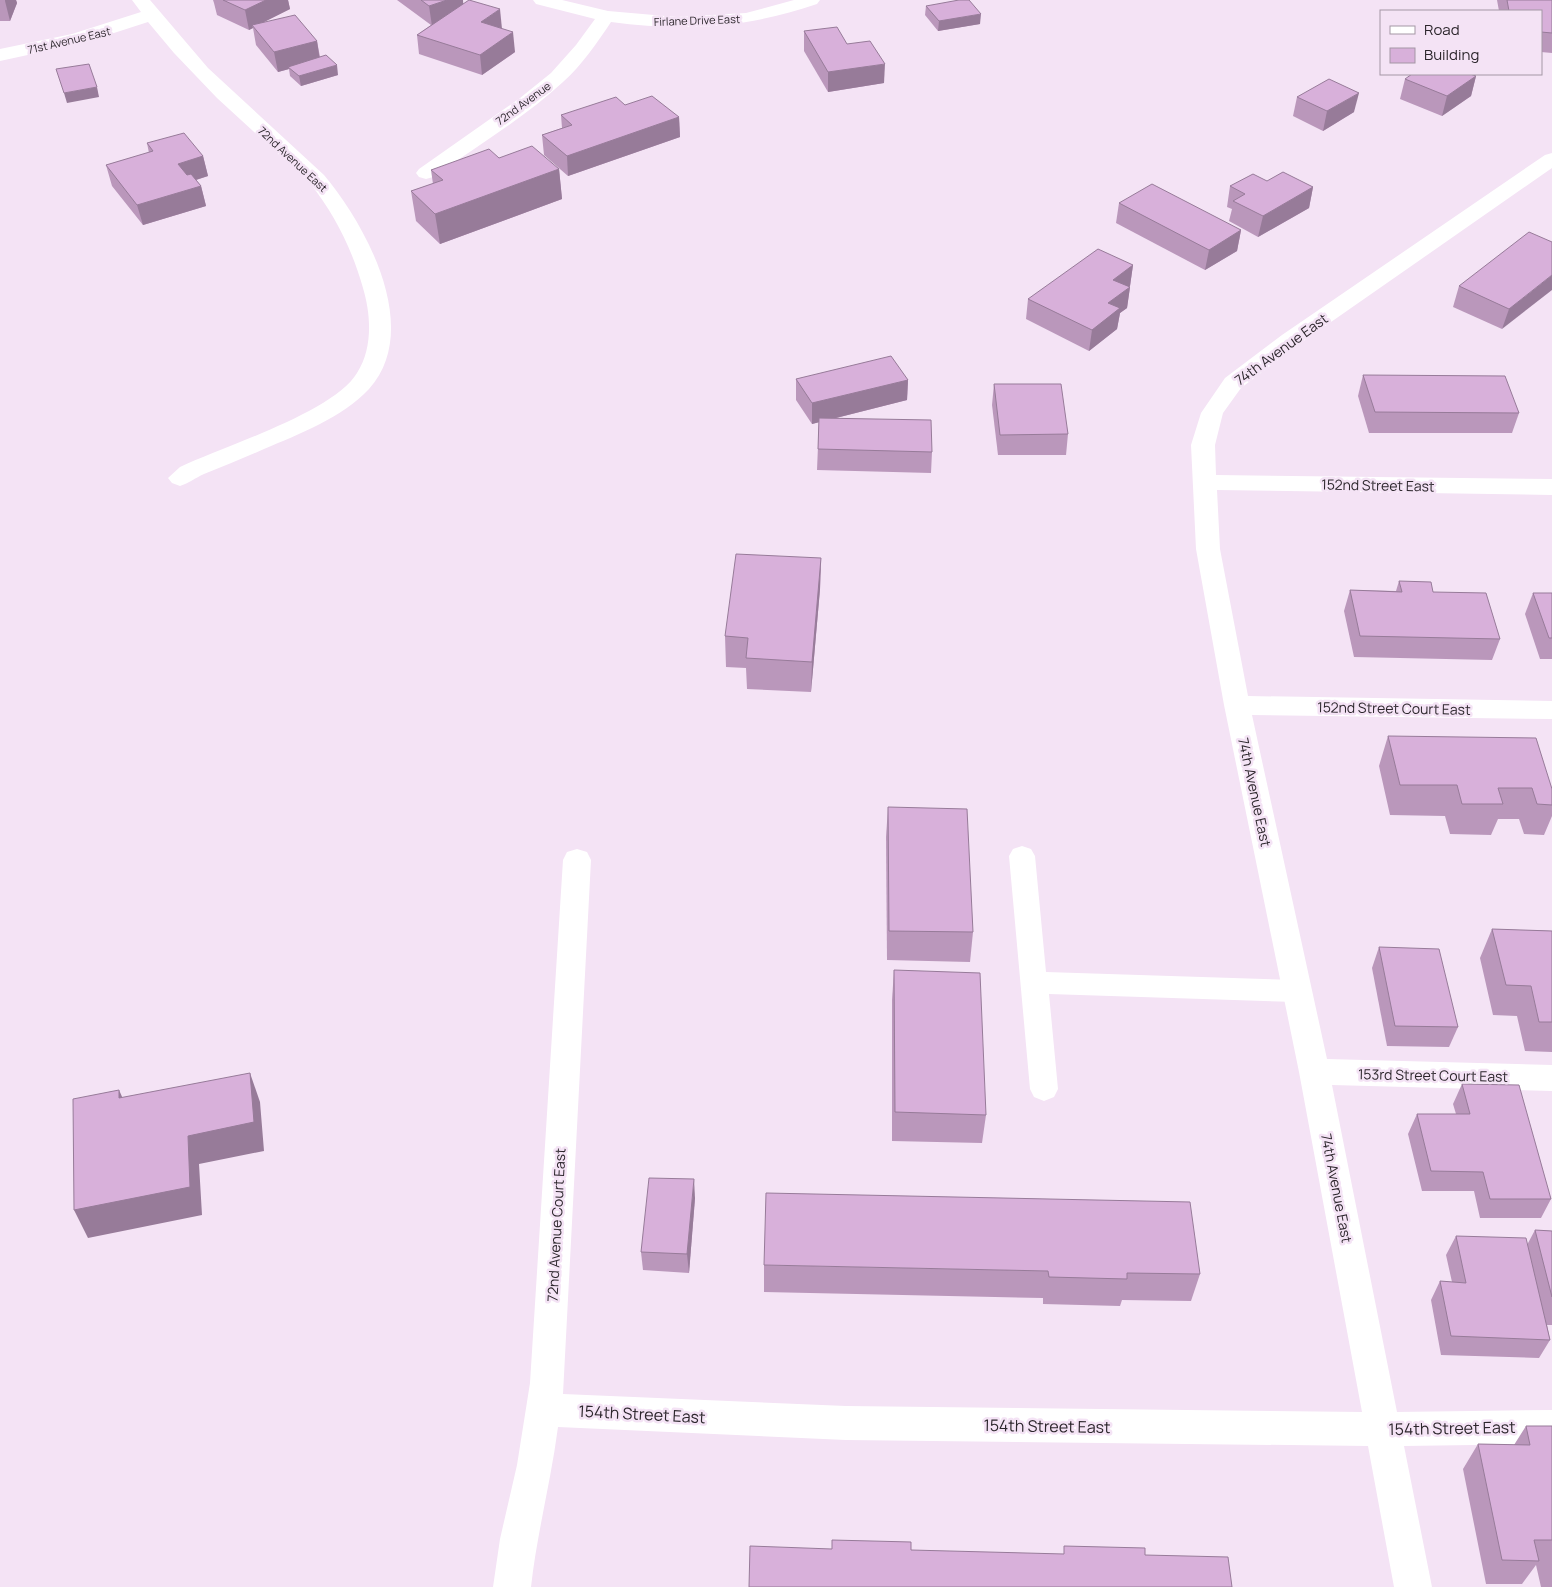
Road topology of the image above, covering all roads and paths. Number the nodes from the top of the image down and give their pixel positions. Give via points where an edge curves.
1 (542, 0) edge
2 (811, 0) edge
3 (143, 12) edge
4 (606, 17) junction
5 (0, 55) edge
6 (1552, 159) edge
7 (426, 173) dead end
8 (180, 478) dead end
9 (1204, 482) junction
10 (1552, 487) edge
11 (1236, 705) junction
12 (1552, 710) edge
13 (1022, 856) dead end
14 (577, 860) dead end
15 (1034, 983) junction
16 (1297, 991) junction
17 (1314, 1072) junction
18 (1552, 1078) edge
19 (1044, 1089) dead end
20 (542, 1410) junction
21 (1552, 1427) edge
22 (1384, 1429) junction
23 (512, 1587) edge
24 (1413, 1587) edge

1 - 4 street, Firlane Drive East
2 - 4 street, Firlane Drive East via 783,11 739,20 640,21
3 - 5 street, 71st Avenue East via 90,37
3 - 8 street, 72nd Avenue East via 208,81 331,196 367,262 379,307 376,354 361,383 332,405 283,432
4 - 7 street, 72nd Avenue via 558,77
6 - 9 street, 74th Avenue East via 1233,383 1212,413 1202,445
9 - 10 street, 152nd Street East
9 - 11 street, 74th Avenue East via 1208,549
11 - 12 street, 152nd Street Court East
11 - 16 street, 74th Avenue East
13 - 15 lane
14 - 20 street, 72nd Avenue Court East via 547,1383
15 - 16 lane
15 - 19 lane
16 - 17 street, 74th Avenue East
17 - 18 street, 153rd Street Court East
17 - 22 street, 74th Avenue East
20 - 22 street, 154th Street East via 846,1424
20 - 23 street, 72nd Avenue Court East
21 - 22 street, 154th Street East
22 - 24 street, 74th Avenue East

